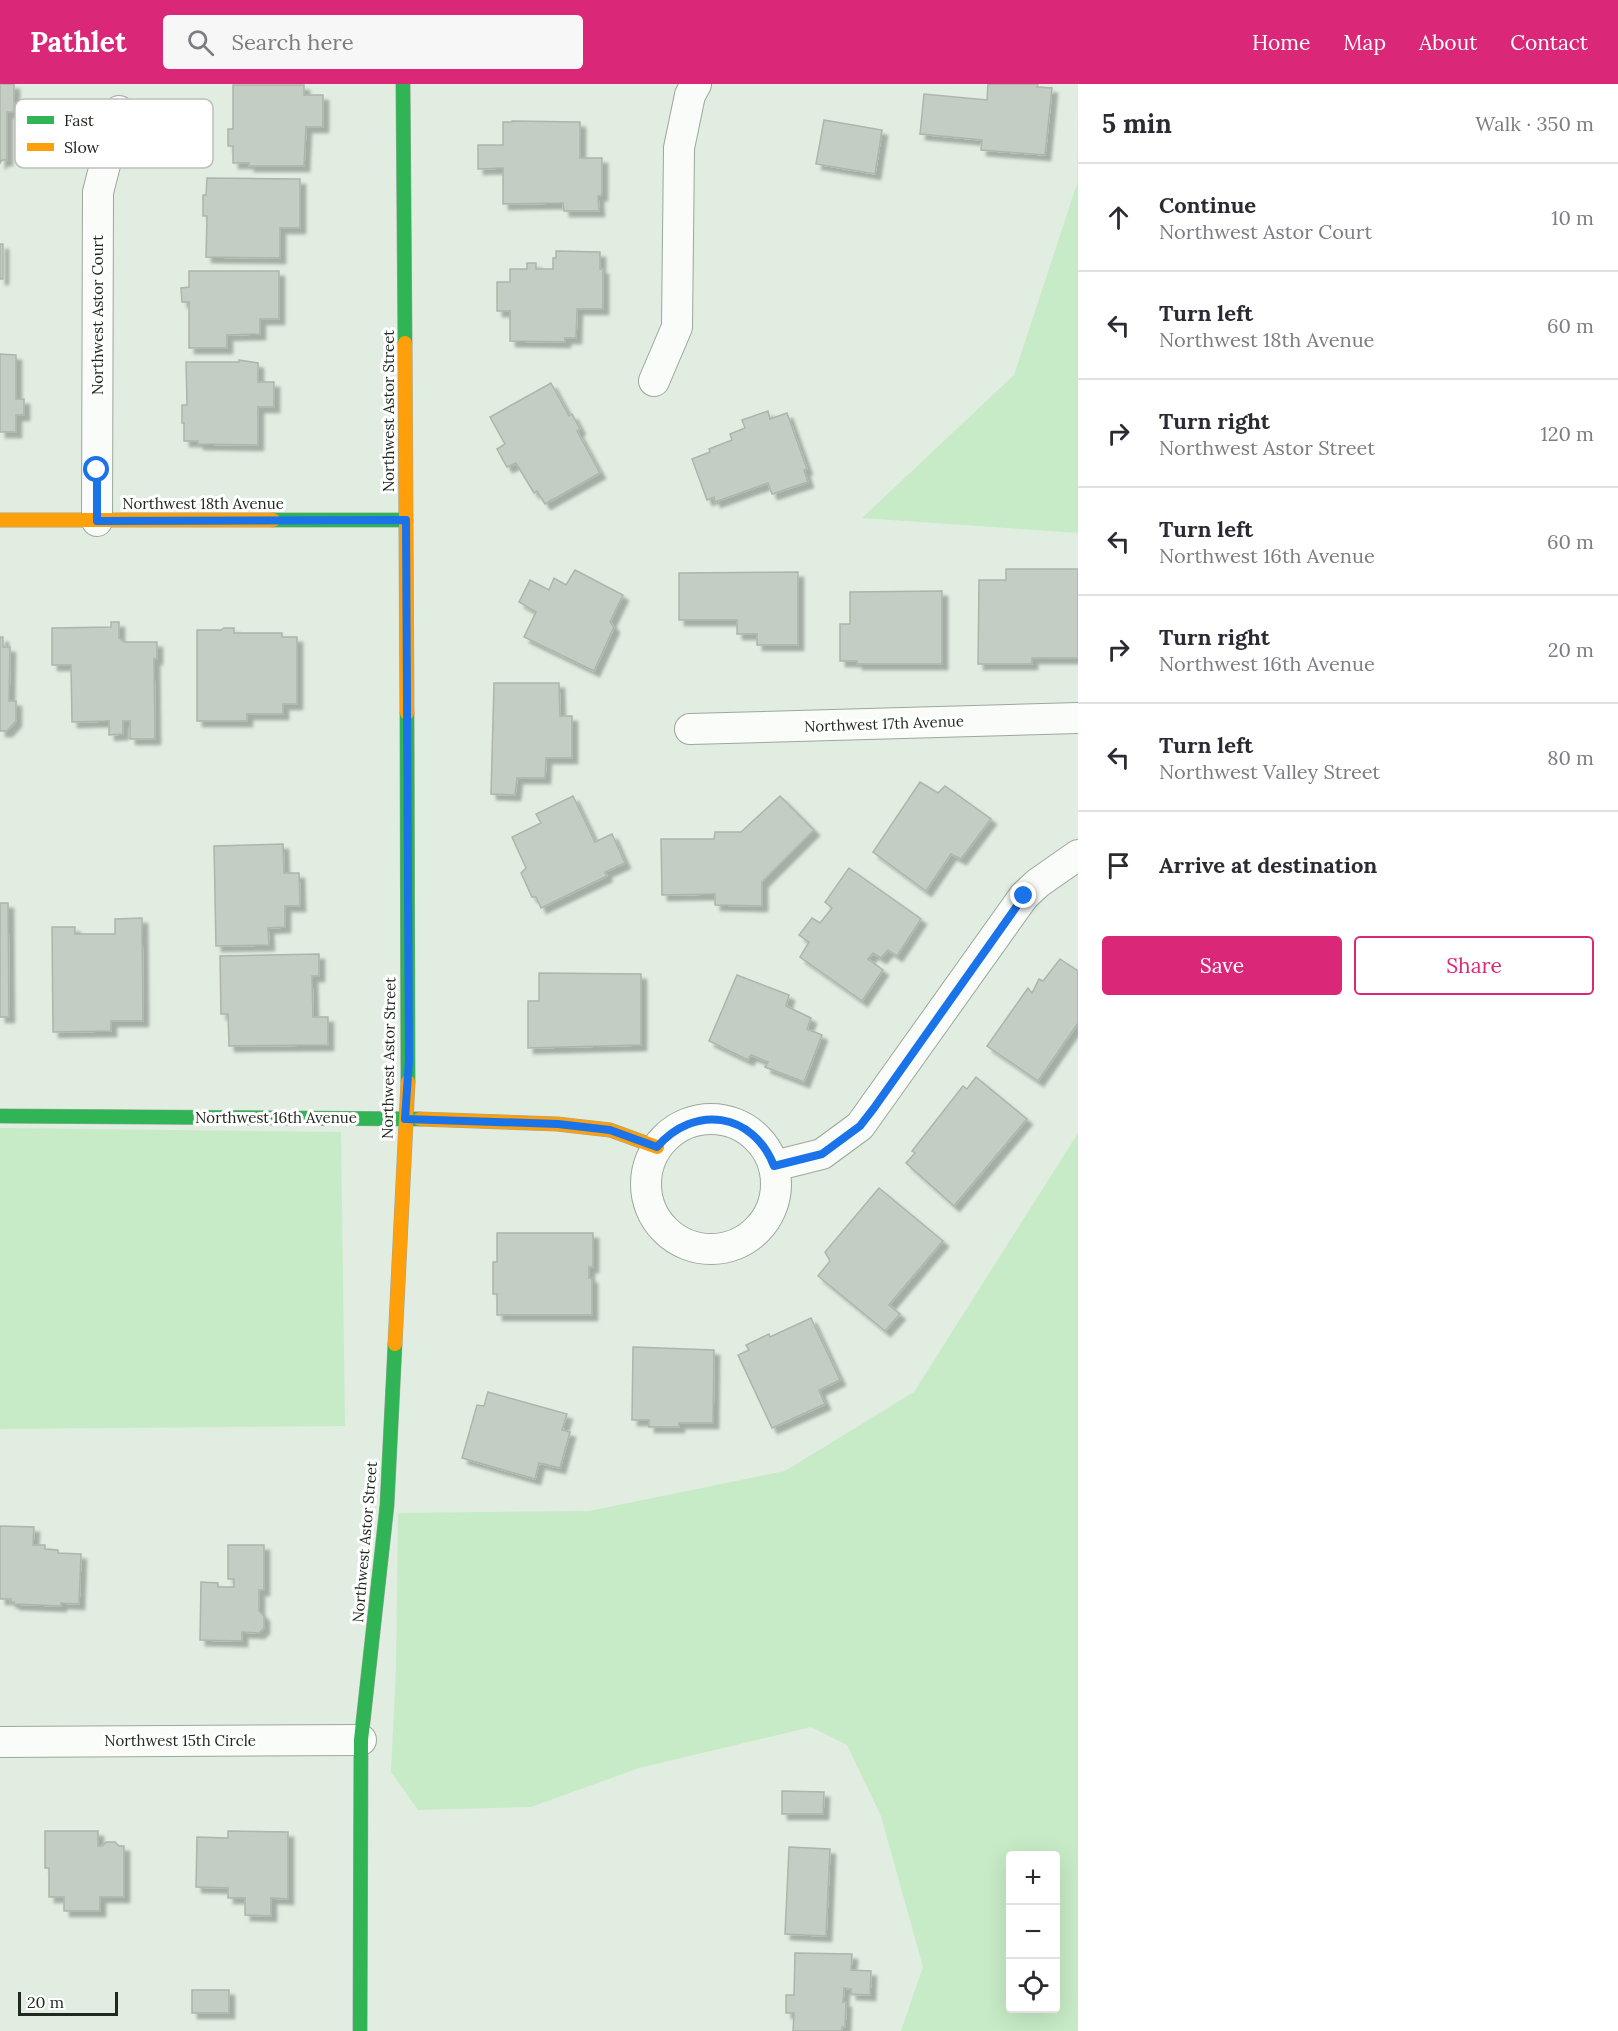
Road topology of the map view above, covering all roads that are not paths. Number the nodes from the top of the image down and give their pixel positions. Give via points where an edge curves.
1 (403, 84) edge
2 (696, 84) edge
3 (105, 168) edge
4 (654, 381) dead end
5 (0, 520) edge
6 (406, 520) junction
7 (97, 521) junction
8 (1078, 718) edge
9 (690, 729) dead end
10 (1078, 855) edge
11 (0, 1116) edge
12 (405, 1119) junction
13 (657, 1147) junction
14 (774, 1166) junction
15 (361, 1740) junction
16 (0, 1742) edge
17 (360, 2031) edge

1 - 6 street, Northwest Astor Street
2 - 4 street via 679,148 677,327
3 - 7 street, Northwest Astor Court via 99,192
5 - 7 street, Northwest 18th Avenue
6 - 7 street, Northwest 18th Avenue
6 - 12 street, Northwest Astor Street via 409,1060
8 - 9 street, Northwest 17th Avenue
10 - 14 street via 1038,884 1014,909 860,1126 822,1154
11 - 12 street, Northwest 16th Avenue
12 - 13 street, Northwest 16th Avenue via 558,1124 610,1130
12 - 15 street, Northwest Astor Street via 387,1505
13 - 14 street via 686,1125 722,1120 754,1135
13 - 14 street via 646,1178 651,1210 671,1236 700,1248 733,1246 760,1227 774,1199
15 - 16 street, Northwest 15th Circle
15 - 17 street, Northwest Astor Street

